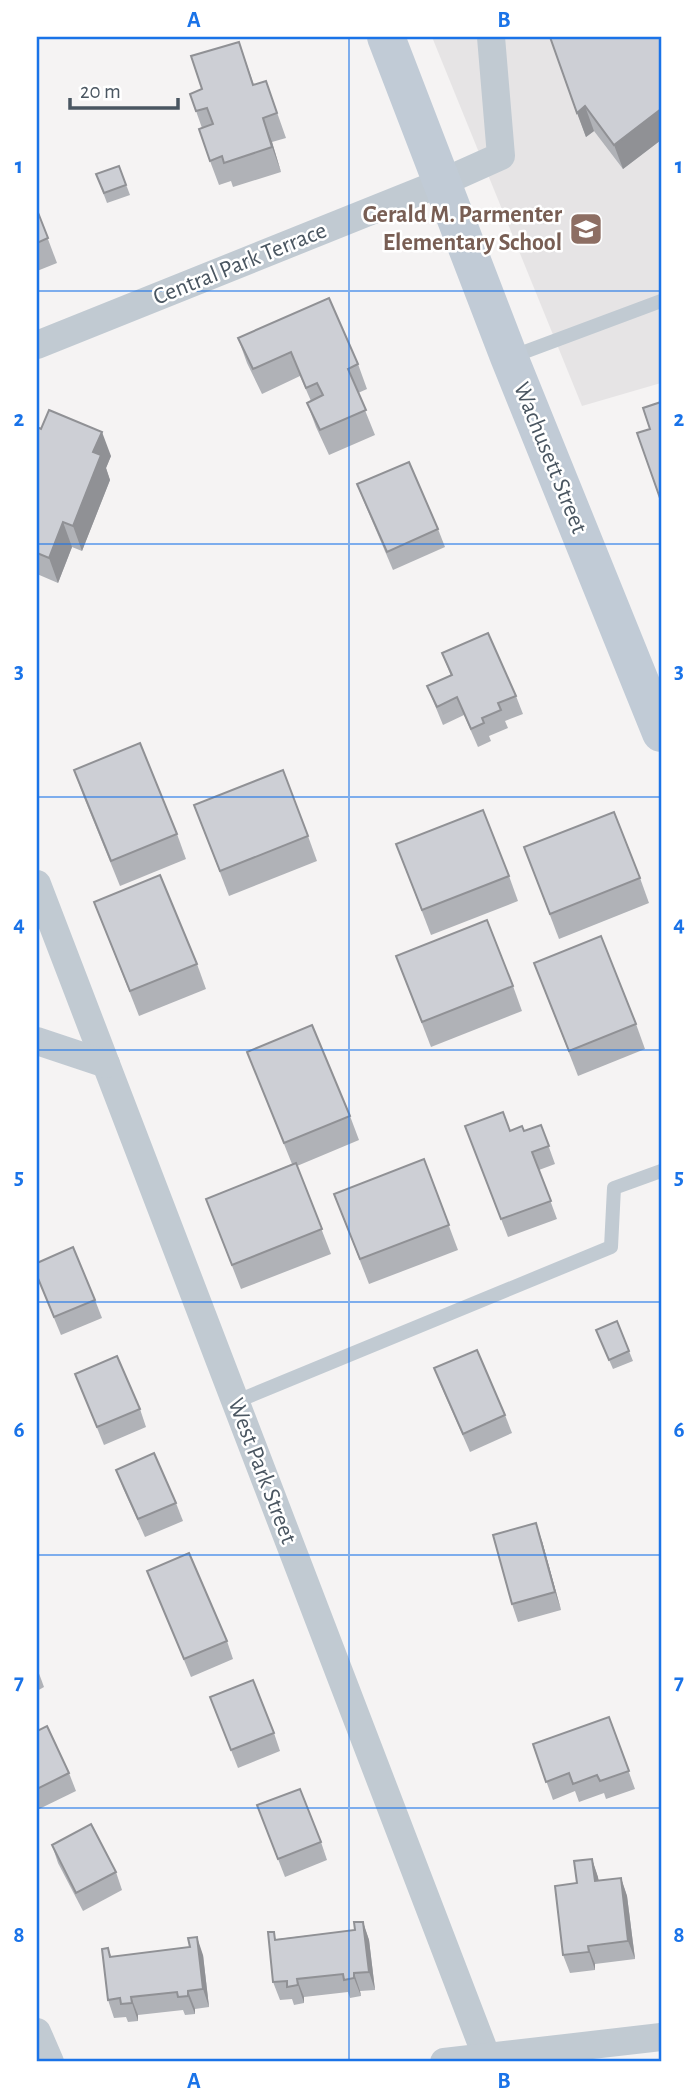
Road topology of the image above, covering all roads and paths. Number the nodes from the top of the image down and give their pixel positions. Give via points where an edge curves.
1 (386, 37) edge
2 (491, 37) edge
3 (443, 183) junction
4 (661, 301) edge
5 (37, 345) edge
6 (509, 357) junction
7 (661, 733) edge
8 (37, 884) edge
9 (37, 1041) edge
10 (106, 1064) junction
11 (661, 1171) edge
12 (235, 1402) junction
13 (37, 2032) edge
14 (661, 2036) edge
15 (487, 2058) junction
16 (50, 2062) edge
17 (443, 2062) edge

1 - 3 street, Wachusett Street
2 - 3 street, Central Park Terrace via 501,156
3 - 5 street, Central Park Terrace
3 - 6 street, Wachusett Street
4 - 6 lane
6 - 7 street, Wachusett Street
8 - 10 street, West Park Street
9 - 10 street
10 - 12 street, West Park Street
11 - 12 lane via 614,1188 611,1247
12 - 15 street, West Park Street
13 - 16 street
14 - 15 street
15 - 17 street

